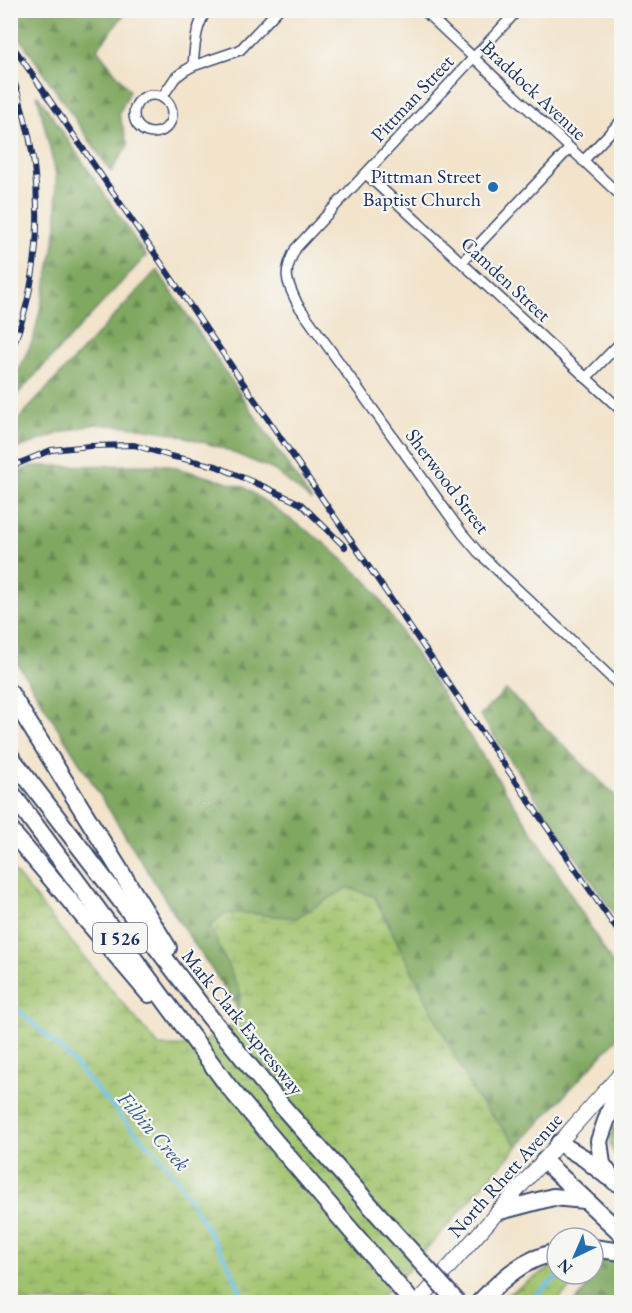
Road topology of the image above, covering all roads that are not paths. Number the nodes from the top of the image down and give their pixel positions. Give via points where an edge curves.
1 (207, 10) edge
2 (278, 10) edge
3 (423, 10) edge
4 (518, 10) edge
5 (474, 58) junction
6 (193, 66) junction
7 (163, 96) junction
8 (621, 120) edge
9 (570, 148) junction
10 (583, 161) junction
11 (366, 174) junction
12 (621, 197) edge
13 (462, 262) junction
14 (286, 265) joint
15 (621, 341) edge
16 (586, 378) junction
17 (621, 411) edge
18 (621, 688) edge
19 (10, 693) edge
20 (10, 756) edge
21 (10, 791) edge
22 (10, 830) edge
23 (209, 1016) junction
24 (621, 1075) edge
25 (228, 1086) junction
26 (560, 1143) junction
27 (544, 1161) junction
28 (618, 1185) edge
29 (585, 1200) junction
30 (500, 1211) junction
31 (621, 1234) edge
32 (605, 1250) edge
33 (621, 1252) edge
34 (545, 1256) edge
35 (412, 1302) edge
36 (418, 1302) edge
37 (457, 1302) edge
38 (480, 1302) edge

1 - 6 street via 196,34
2 - 6 street via 240,50
3 - 5 street, Braddock Avenue
4 - 5 street, Pittman Street
5 - 9 street, Braddock Avenue
5 - 11 street, Pittman Street
6 - 7 street via 175,78
7 - 7 street via 144,96 135,106 135,119 142,130 154,133 170,124 171,106
8 - 10 street
9 - 10 street, Braddock Avenue
9 - 13 street
10 - 12 street, Braddock Avenue
11 - 13 street, Camden Street
11 - 14 street, Pittman Street via 296,248
13 - 16 street, Camden Street
14 - 18 street, Sherwood Street via 288,284 298,305 462,533
15 - 16 street
16 - 17 street, Camden Street
19 - 23 highway
20 - 23 highway, Mark Clark Expressway / I 526
21 - 25 highway, I 526
22 - 25 highway
23 - 37 highway, Mark Clark Expressway / I 526, bridge via 282,1106
24 - 26 main road, North Rhett Avenue
24 - 28 highway via 599,1141 602,1164
25 - 35 highway, I 526
26 - 27 main road, North Rhett Avenue
26 - 28 highway
27 - 29 highway
27 - 30 main road, North Rhett Avenue
29 - 30 highway via 553,1197
29 - 31 highway
30 - 36 main road, North Rhett Avenue
32 - 33 highway
34 - 38 highway via 525,1262

